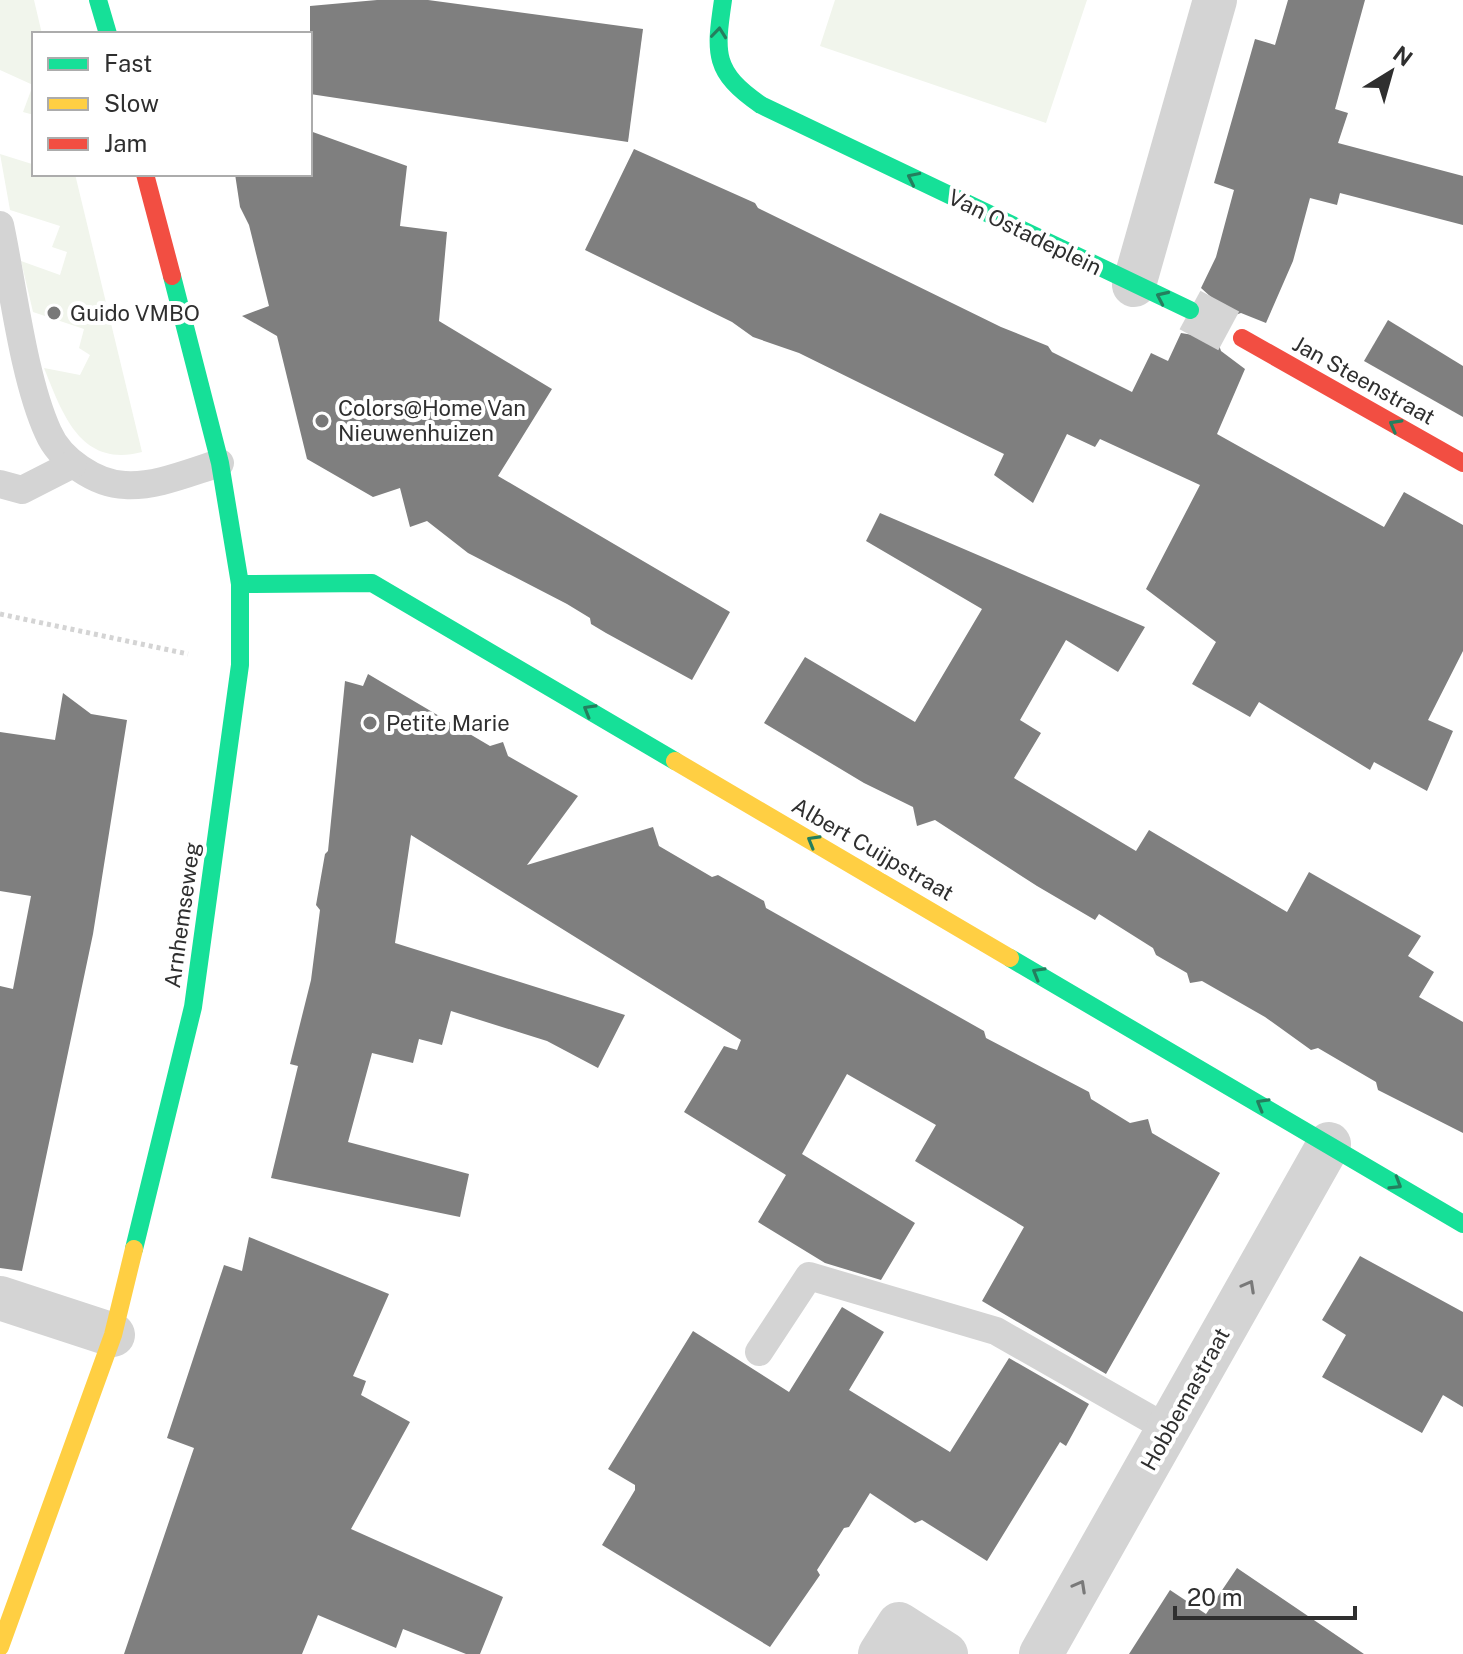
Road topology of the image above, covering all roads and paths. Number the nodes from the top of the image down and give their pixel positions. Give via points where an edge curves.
1 (98, 0) edge
2 (723, 0) edge
3 (1215, 0) edge
4 (107, 32) edge
5 (146, 176) edge
6 (0, 225) edge
7 (1134, 285) junction
8 (1190, 310) tunnel mouth
9 (1242, 338) tunnel mouth
10 (220, 463) junction
11 (1463, 463) edge
12 (73, 464) junction
13 (0, 484) edge
14 (240, 584) junction
15 (0, 614) edge
16 (240, 665) junction
17 (1329, 1144) junction
18 (1463, 1224) edge
19 (0, 1298) edge
20 (113, 1335) junction
21 (759, 1352) dead end
22 (1168, 1429) junction
23 (890, 1639) edge
24 (0, 1647) edge
25 (946, 1654) edge
26 (1041, 1654) edge

1 - 4 street
7 -> 2 street, Van Ostadeplein via 729,85 717,53
3 - 7 street
5 - 10 street, Arnhemseweg
6 - 12 lane via 36,395 49,435
8 -> 7 street
11 -> 9 street, Jan Steenstraat
10 - 12 lane via 124,485 102,481
10 - 14 street, Arnhemseweg
12 - 13 lane via 22,490
14 - 16 street, Arnhemseweg
17 -> 14 street, Albert Cuijpstraat via 372,583
15 - 16 path
16 - 20 street, Arnhemseweg via 193,1007
17 -> 18 street, Albert Cuijpstraat
22 -> 17 street, Hobbemastraat
19 - 20 street
20 - 24 street, Arnhemseweg
21 - 22 lane via 809,1276 996,1331
26 -> 22 street, Hobbemastraat
23 - 25 street

